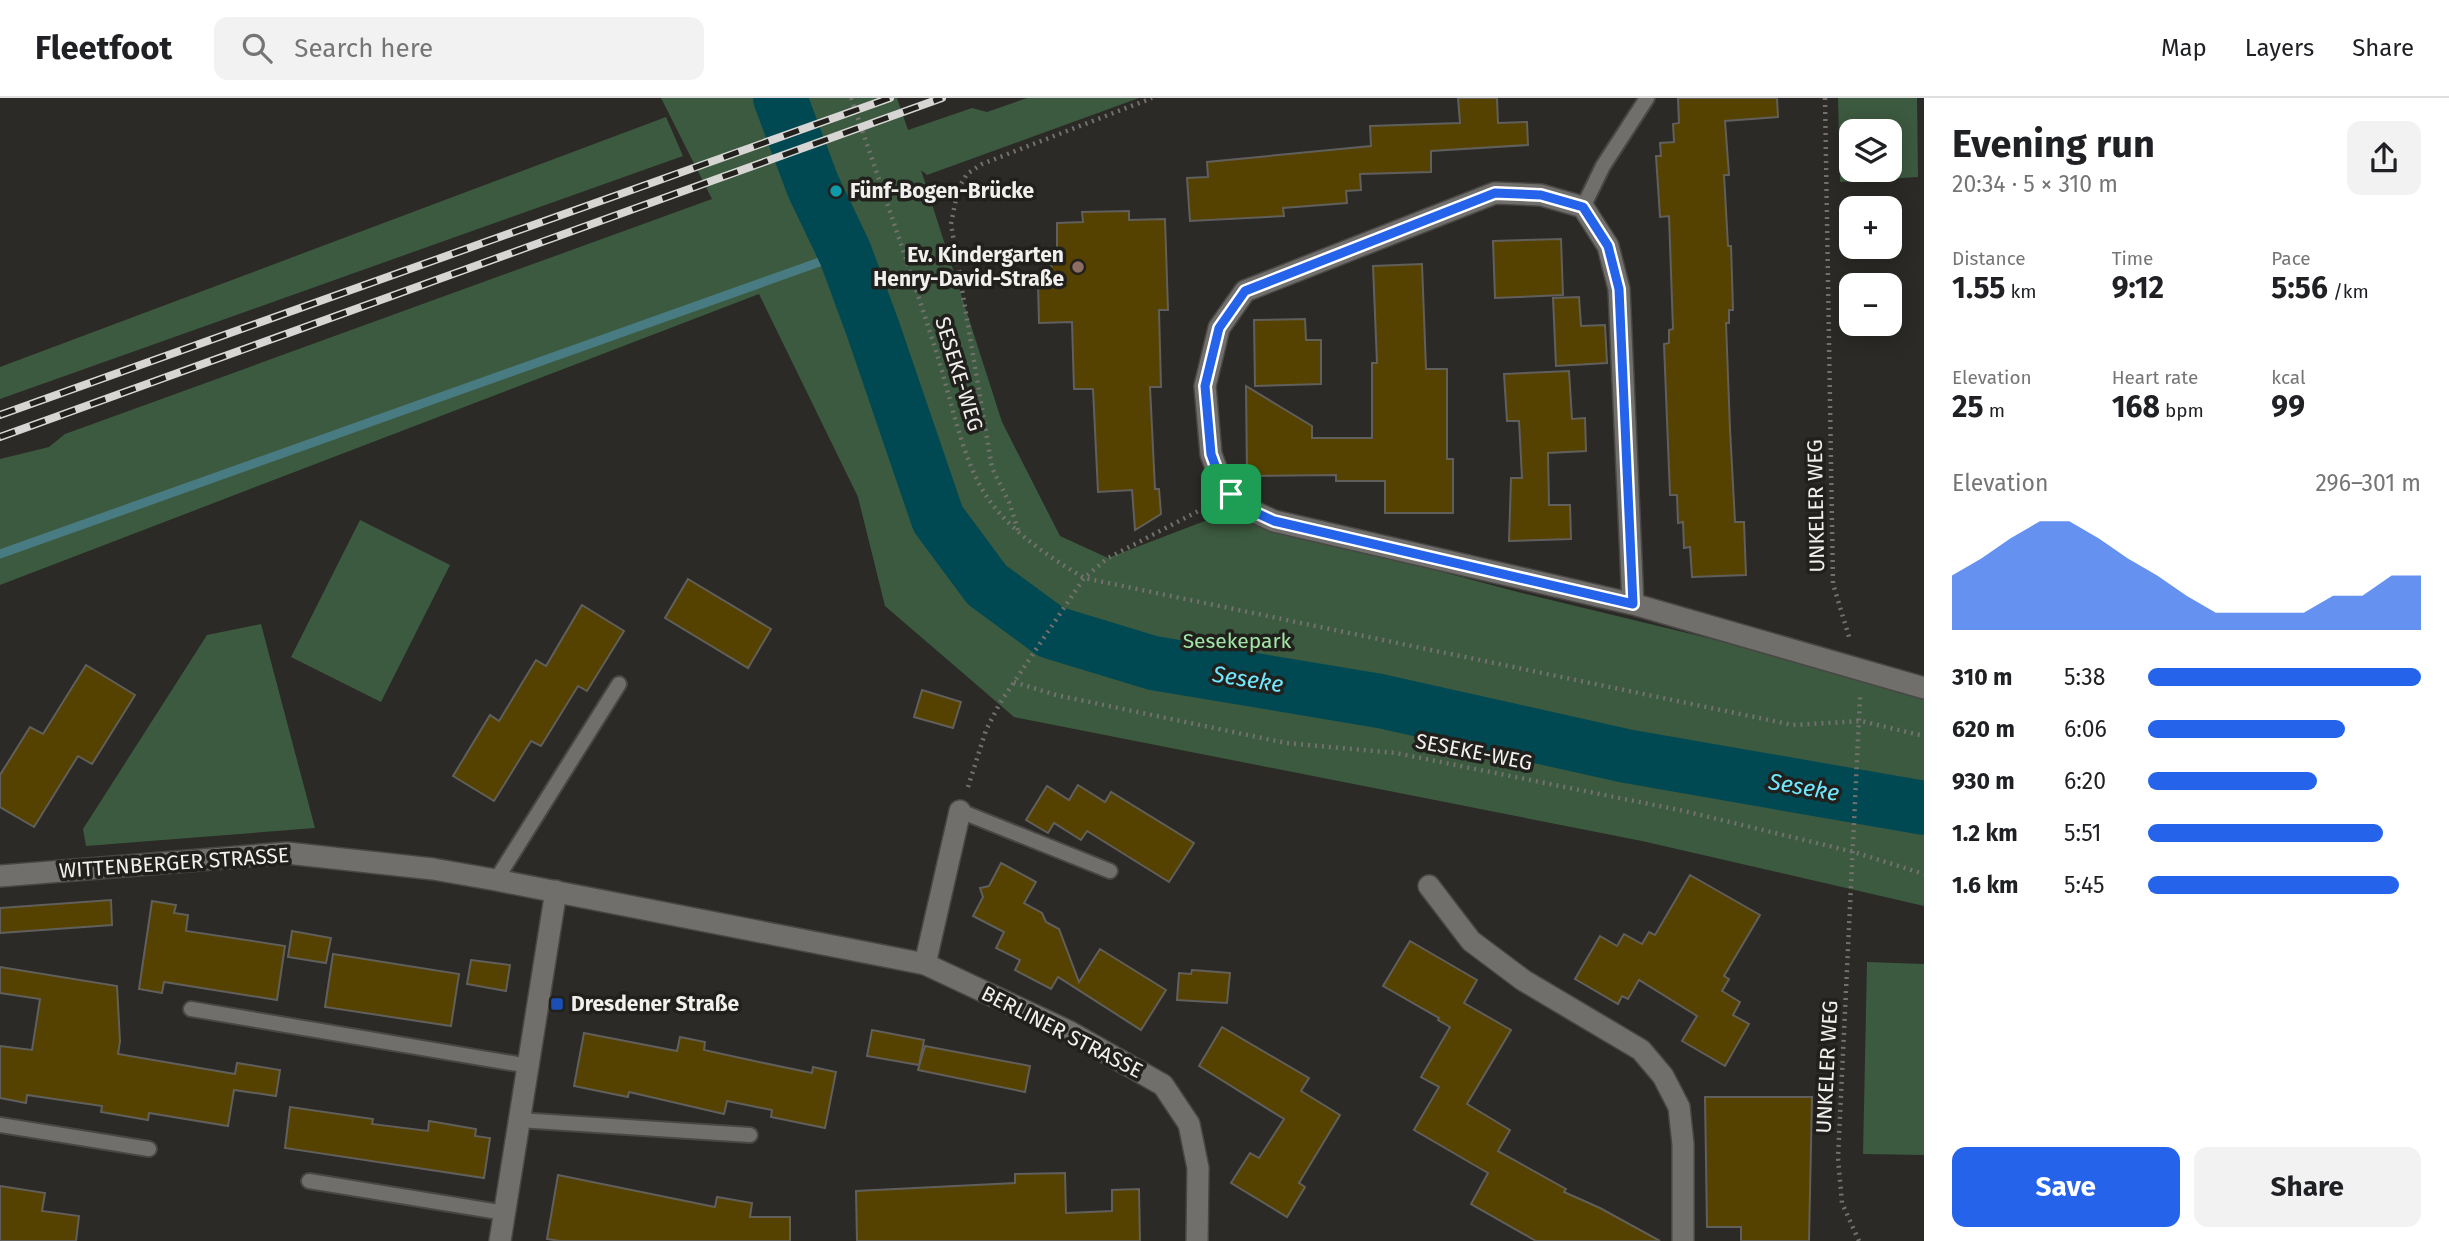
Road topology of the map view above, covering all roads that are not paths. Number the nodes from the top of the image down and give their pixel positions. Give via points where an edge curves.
1 (1647, 98) edge
2 (1583, 207) junction
3 (1633, 604) junction
4 (618, 684) dead end
5 (1924, 688) edge
6 (960, 811) joint
7 (1110, 871) dead end
8 (0, 876) edge
9 (496, 880) junction
10 (1429, 886) dead end
11 (556, 891) junction
12 (925, 964) junction
13 (191, 1009) dead end
14 (529, 1066) junction
15 (519, 1120) junction
16 (0, 1125) edge
17 (750, 1135) dead end
18 (149, 1149) dead end
19 (309, 1181) dead end
20 (505, 1213) junction
21 (500, 1241) edge
22 (1197, 1241) edge
23 (1683, 1241) edge

1 - 2 lane via 1603,166
2 - 3 street via 1608,246 1619,289
2 - 3 street via 1541,195 1495,193 1245,291 1219,328 1205,386 1211,454 1231,494 1274,521
3 - 5 street
4 - 9 lane
6 - 7 lane
6 - 12 street
8 - 9 street, WITTENBERGER STRASSE via 287,853
9 - 11 street, WITTENBERGER STRASSE
10 - 23 street via 1471,941 1523,981 1641,1050 1663,1076 1679,1107
11 - 12 street, BERLINER STRASSE
11 - 14 street
12 - 22 street, BERLINER STRASSE via 1068,1031 1163,1085 1189,1124 1198,1168
13 - 14 lane
14 - 15 street
15 - 17 lane
15 - 20 street
16 - 18 lane
19 - 20 lane
20 - 21 street

